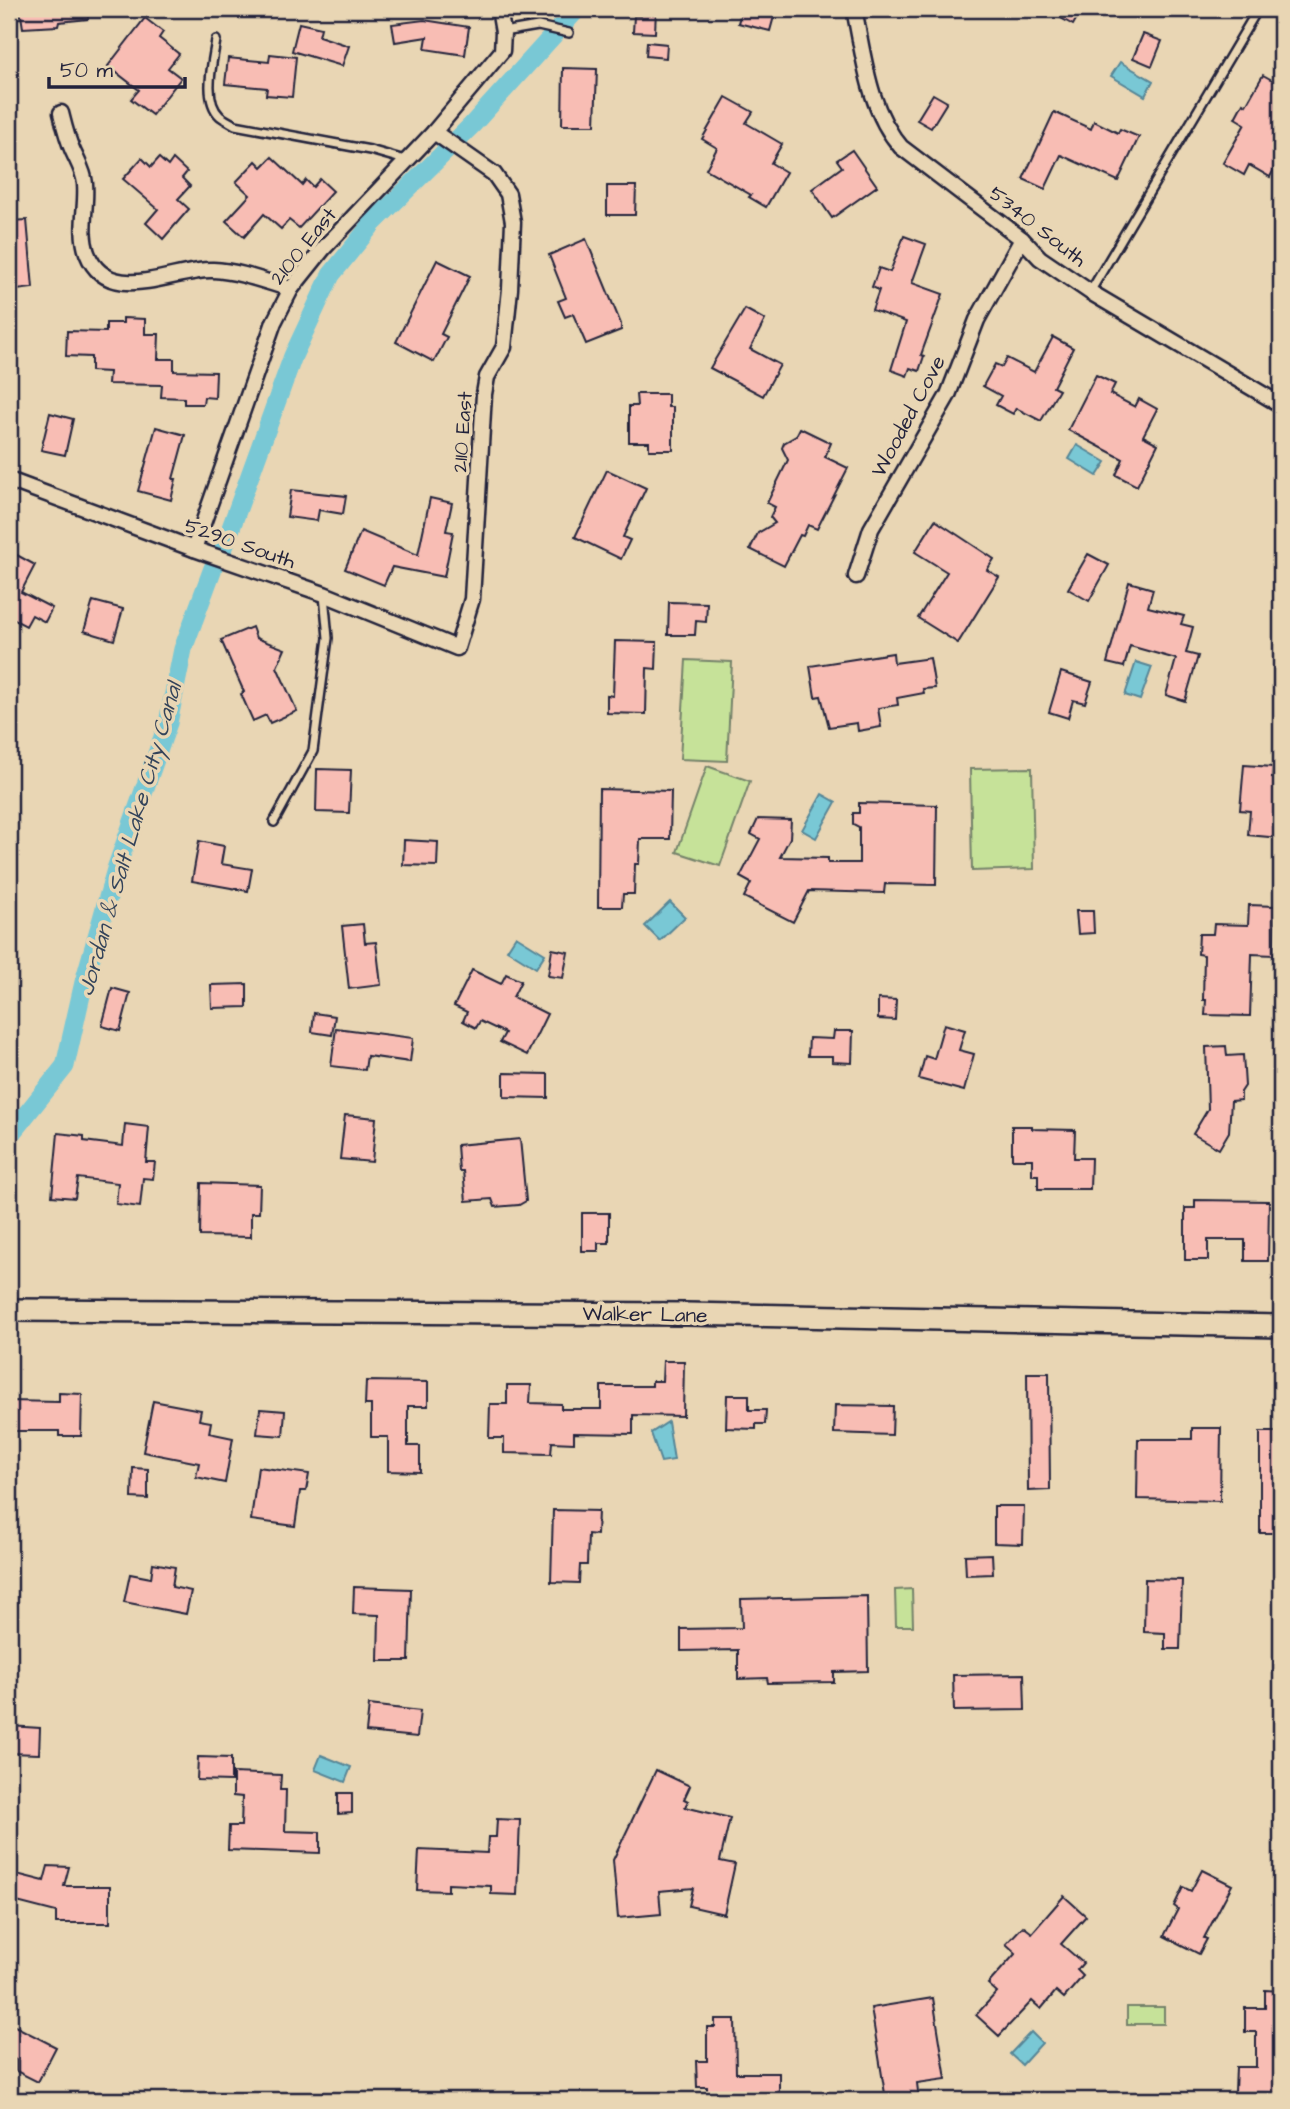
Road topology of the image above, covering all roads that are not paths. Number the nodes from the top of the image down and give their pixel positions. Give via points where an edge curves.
1 (499, 9) edge
2 (854, 9) edge
3 (1258, 9) edge
4 (503, 32) junction
5 (569, 33) dead end
6 (216, 40) dead end
7 (61, 113) dead end
8 (439, 135) junction
9 (405, 160) junction
10 (1022, 239) junction
11 (291, 289) junction
12 (1090, 292) junction
13 (1281, 405) edge
14 (9, 480) edge
15 (194, 549) junction
16 (856, 576) dead end
17 (324, 594) junction
18 (457, 648) joint
19 (274, 822) dead end
20 (9, 1310) edge
21 (1281, 1326) edge

1 - 4 street, 2100 East
2 - 10 street, 5340 South via 872,92 890,134
3 - 12 lane
4 - 5 lane via 538,26
4 - 8 street, 2100 East via 502,51
6 - 9 lane via 210,80 219,115 235,125
7 - 11 street via 85,181 85,243 95,266 105,275 141,283 214,270
8 - 9 street, 2100 East
8 - 18 street, 2110 East via 495,174 508,194 513,222 503,347 487,377 484,394 472,599
9 - 11 street, 2100 East
10 - 12 street, 5340 South via 1040,258
10 - 16 street, Wooded Cove via 977,320 948,395 871,529
11 - 15 street, 2100 East via 274,322
12 - 13 street, 5340 South
14 - 15 street, 5290 South
15 - 17 street, 5290 South
17 - 18 street, 5290 South
17 - 19 lane via 328,639 313,751
20 - 21 street, Walker Lane via 687,1314

